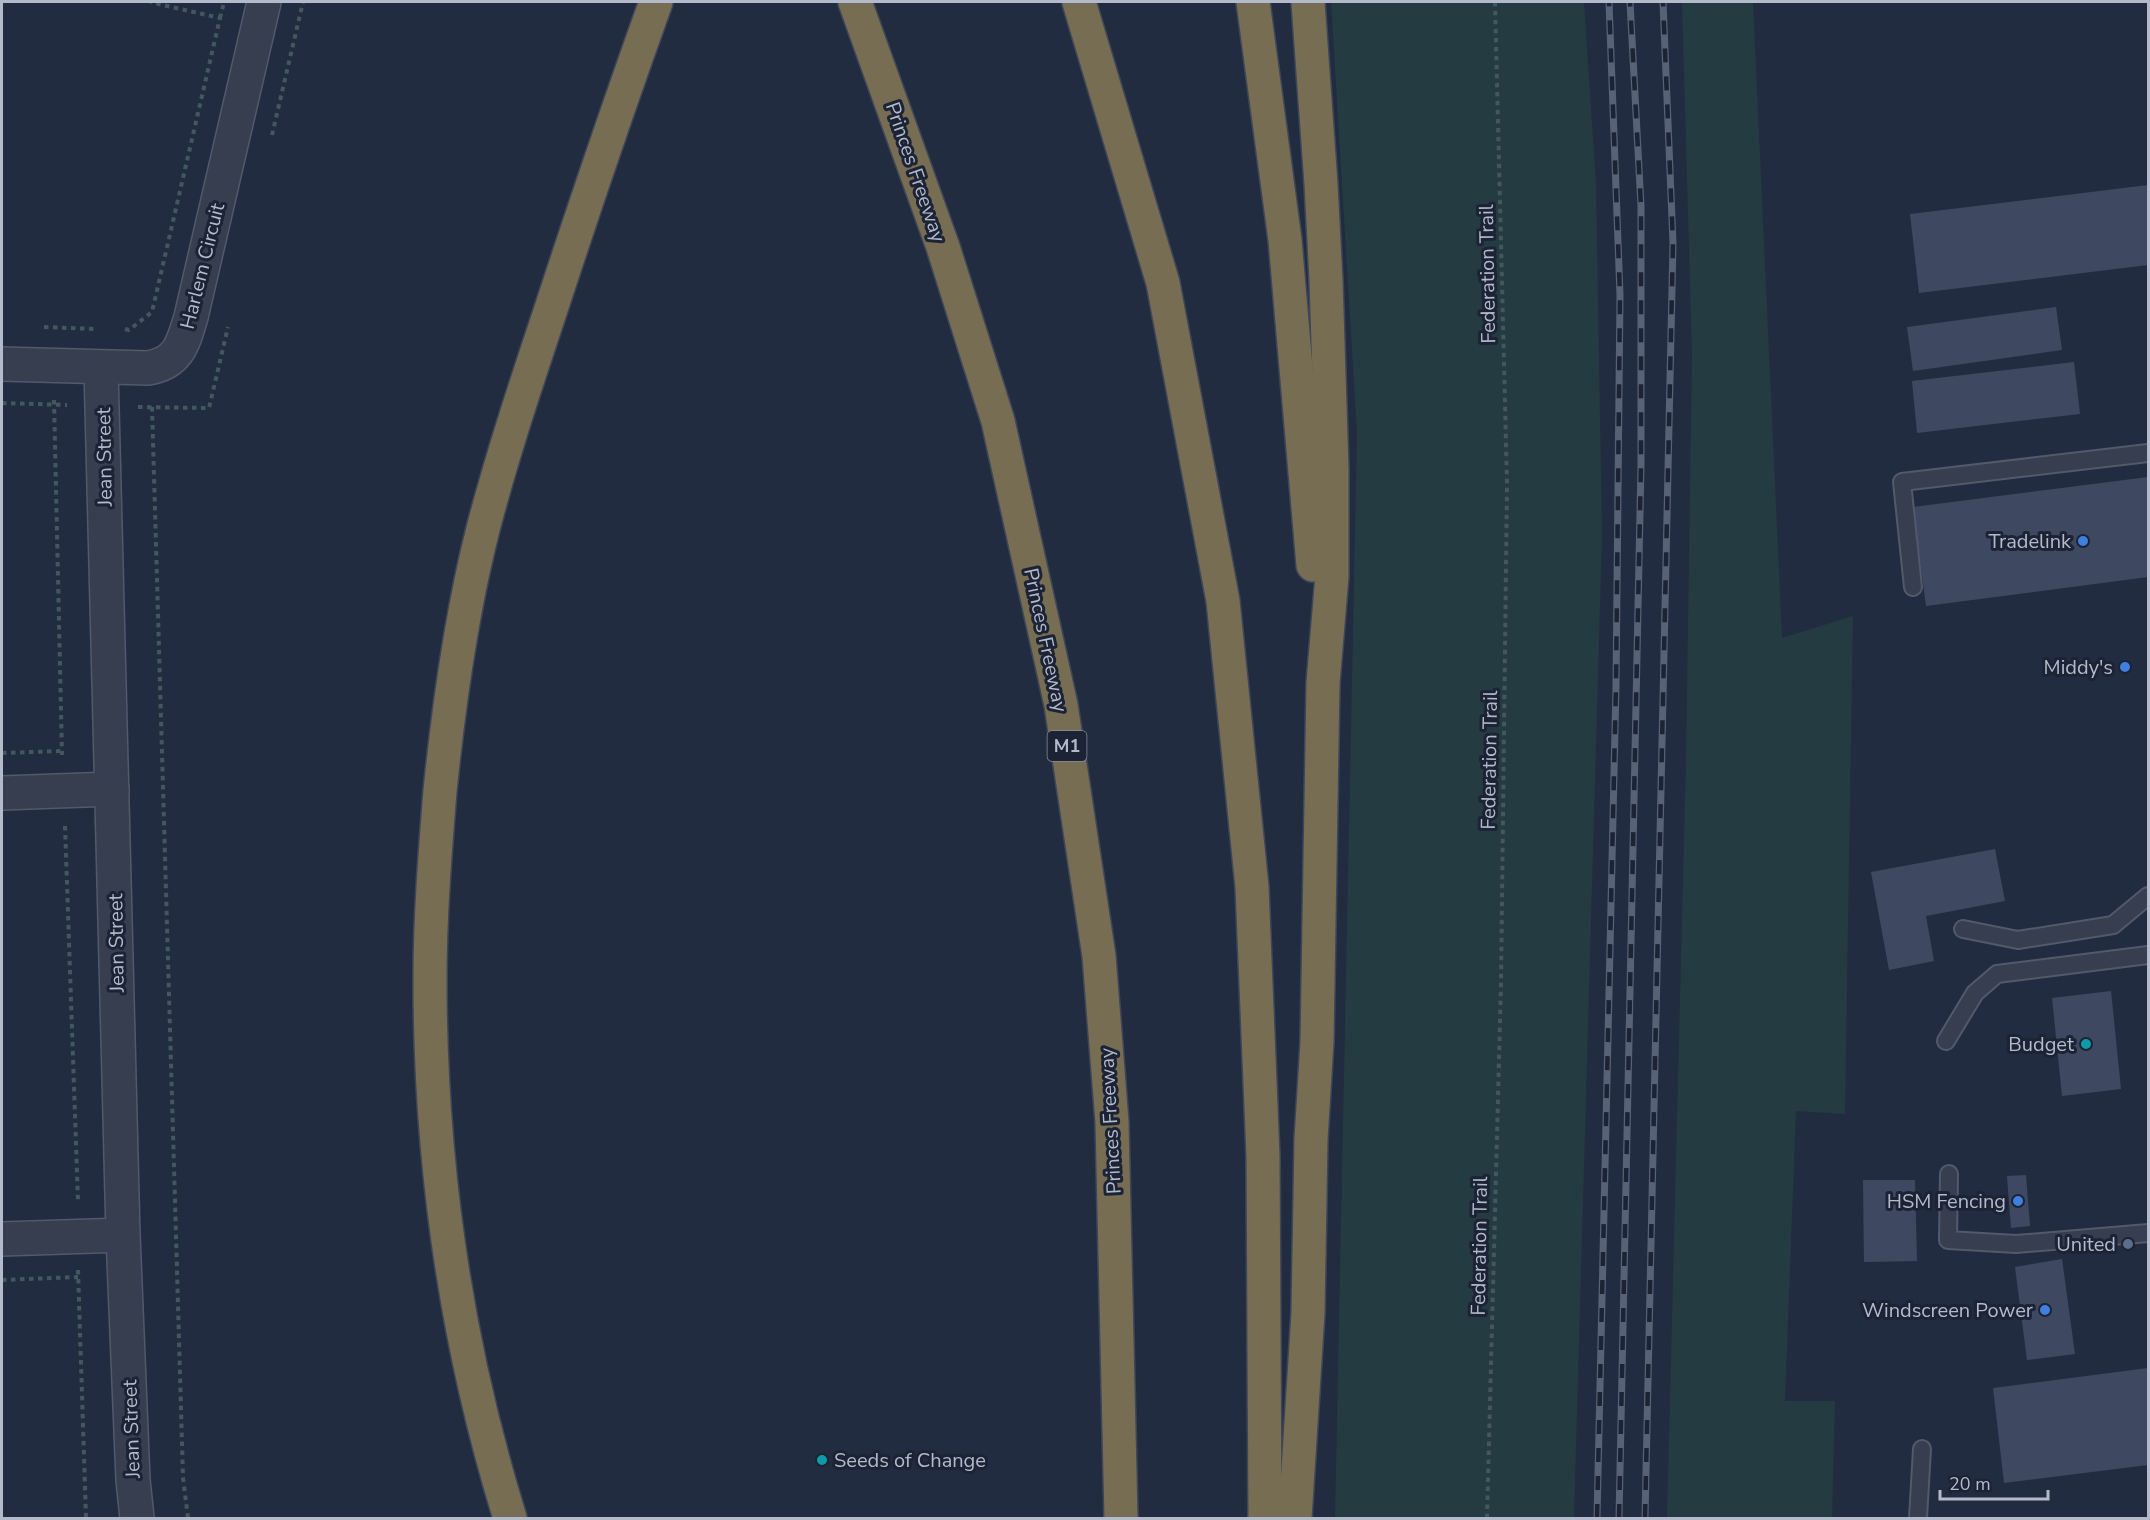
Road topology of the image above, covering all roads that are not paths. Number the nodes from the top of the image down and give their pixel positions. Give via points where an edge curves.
1 (264, 2) edge
2 (656, 2) edge
3 (855, 2) edge
4 (1079, 2) edge
5 (1253, 2) edge
6 (1308, 2) edge
7 (2, 364) edge
8 (101, 368) junction
9 (2148, 453) edge
10 (1913, 587) dead end
11 (1323, 683) junction
12 (112, 789) junction
13 (2, 793) edge
14 (2148, 896) edge
15 (1964, 929) dead end
16 (2148, 955) edge
17 (1946, 1041) dead end
18 (1950, 1174) dead end
19 (2148, 1233) edge
20 (123, 1235) junction
21 (2, 1239) edge
22 (1922, 1449) dead end
23 (137, 1518) edge
24 (510, 1518) edge
25 (1121, 1518) edge
26 (1265, 1518) edge
27 (1295, 1518) edge
28 (1918, 1518) edge

1 - 8 street, Harlem Circuit via 191,317 177,353 160,366
2 - 24 highway via 605,143 506,447 463,621 446,730 436,835 430,977 435,1119 444,1221 464,1337
3 - 25 highway, Princes Freeway / M1 via 943,247 998,421 1061,705 1099,956 1112,1122
4 - 26 highway via 1163,283 1223,601 1252,887 1263,1156
5 - 11 highway via 1285,240
6 - 11 highway via 1322,195 1332,469 1332,576
7 - 8 street, Harlem Circuit
8 - 12 street, Jean Street
9 - 10 lane via 1902,482
11 - 27 highway via 1308,1313
12 - 13 street
12 - 20 street, Jean Street
14 - 15 lane via 2114,925 2018,940
16 - 17 lane via 1997,974 1975,993
18 - 19 lane via 1948,1240 2016,1244
20 - 21 street
20 - 23 street, Jean Street
22 - 28 lane

